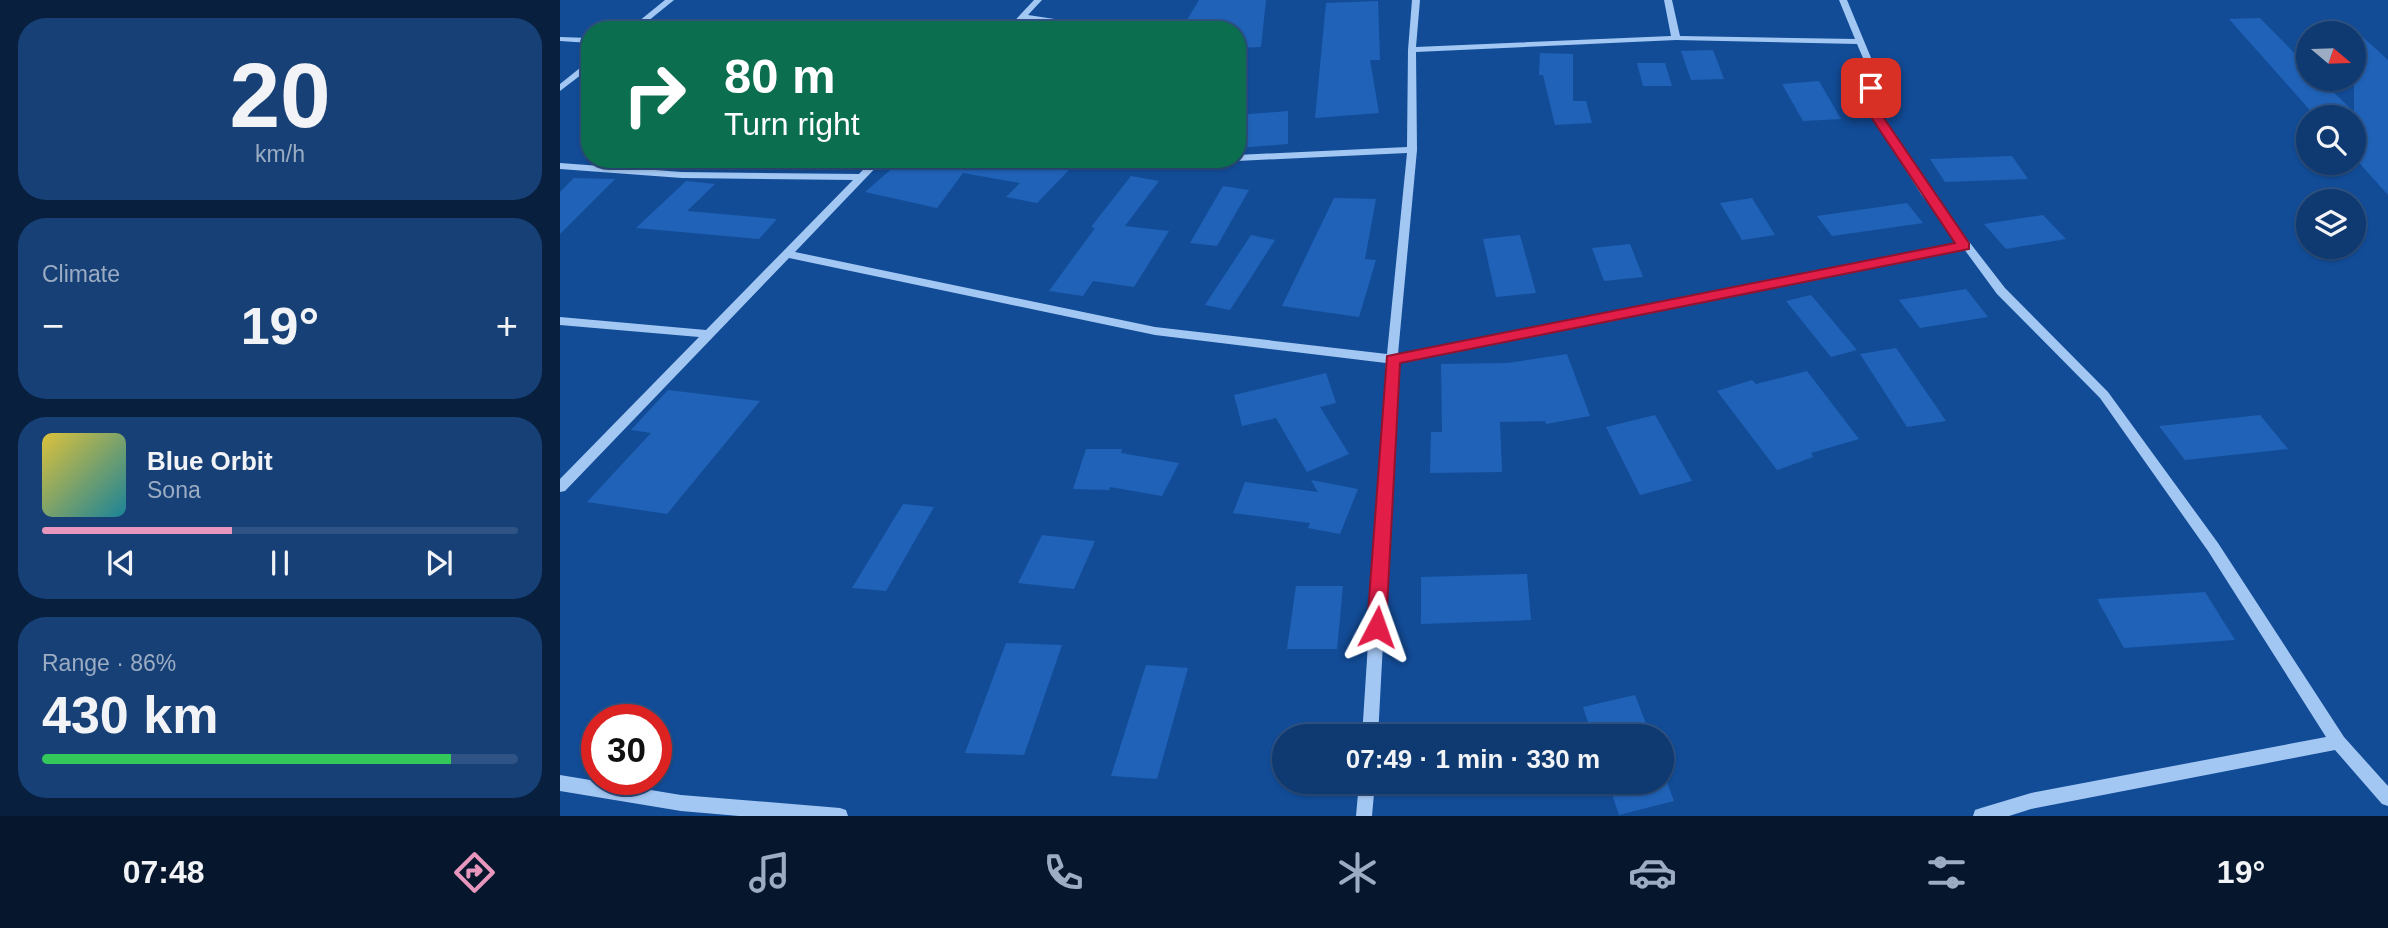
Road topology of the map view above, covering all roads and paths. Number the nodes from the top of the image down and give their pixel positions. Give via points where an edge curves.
1 (670, 0) edge
2 (1038, 0) edge
3 (1416, 0) edge
4 (1668, 0) edge
5 (1843, 0) edge
6 (1022, 17) junction
7 (643, 21) edge
8 (1018, 21) edge
9 (1050, 21) edge
10 (1676, 38) junction
11 (560, 39) edge
12 (581, 40) edge
13 (1860, 41) junction
14 (1412, 50) junction
15 (581, 71) edge
16 (560, 88) edge
17 (1412, 150) junction
18 (1246, 158) edge
19 (560, 166) edge
20 (581, 168) edge
21 (587, 168) edge
22 (870, 168) edge
23 (862, 177) junction
24 (1964, 246) junction
25 (788, 254) junction
26 (560, 321) edge
27 (706, 334) junction
28 (1392, 359) junction
29 (560, 486) edge
30 (1371, 724) edge
31 (2338, 742) junction
32 (560, 783) edge
33 (1366, 794) edge
34 (2388, 798) edge
35 (840, 816) edge
36 (1364, 816) edge
37 (1981, 816) edge

1 - 7 street
2 - 6 street
3 - 14 street
4 - 10 street
5 - 13 street
6 - 8 street
6 - 9 street
10 - 13 street
10 - 14 street
11 - 12 street
13 - 24 street via 1870,65 1873,111
14 - 17 street
15 - 16 street
17 - 18 street
17 - 28 street
19 - 20 street
21 - 23 street via 682,175
22 - 23 street
23 - 25 street
24 - 28 street
24 - 31 street via 2001,291 2104,395 2213,547
25 - 27 street
25 - 28 street via 1155,331
26 - 27 street
27 - 29 street
28 - 30 street
31 - 34 street
31 - 37 street via 2031,801
32 - 35 street via 681,803
33 - 36 street

